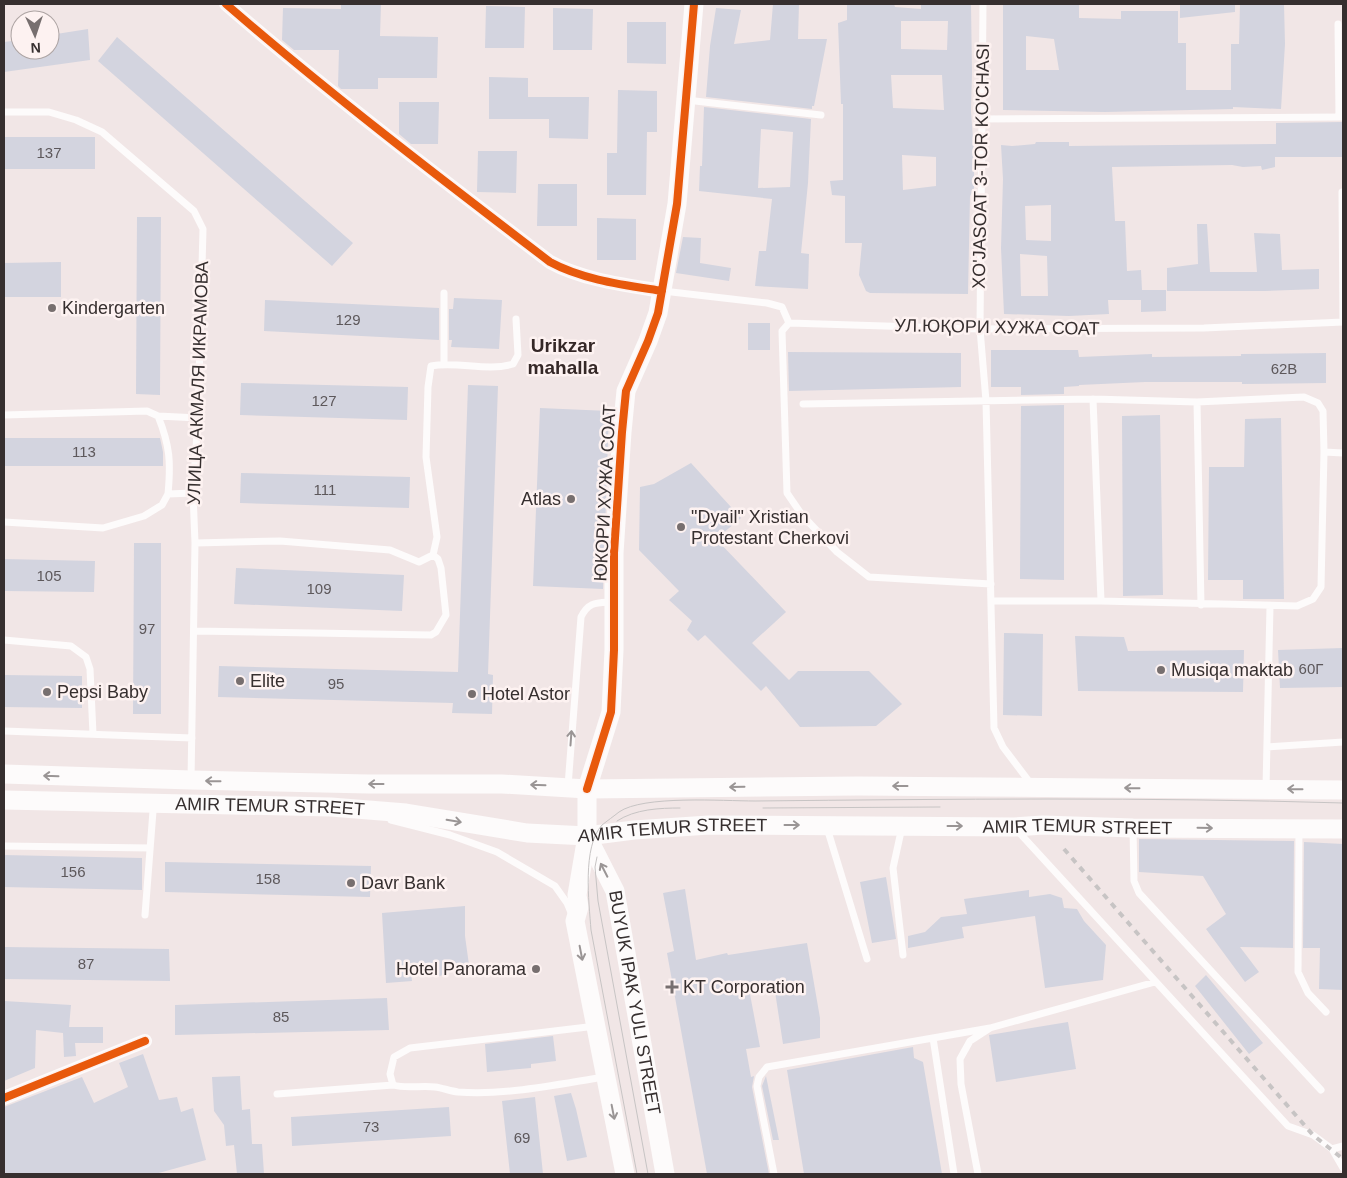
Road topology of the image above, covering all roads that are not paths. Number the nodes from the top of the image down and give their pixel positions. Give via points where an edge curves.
1 (226, 4) edge
2 (694, 4) edge
3 (983, 4) edge
4 (1338, 24) dead end
5 (686, 100) junction
6 (4, 112) edge
7 (821, 115) dead end
8 (1341, 117) edge
9 (982, 119) junction
10 (1342, 192) dead end
11 (662, 291) junction
12 (444, 293) dead end
13 (516, 319) dead end
14 (1343, 322) edge
15 (789, 323) junction
16 (980, 329) junction
17 (444, 364) junction
18 (1093, 399) junction
19 (986, 401) junction
20 (1197, 402) junction
21 (804, 404) dead end
22 (4, 415) edge
23 (158, 416) junction
24 (198, 418) junction
25 (1324, 452) junction
26 (1343, 453) edge
27 (193, 493) junction
28 (168, 494) junction
29 (4, 522) edge
30 (195, 543) junction
31 (433, 555) junction
32 (991, 584) junction
33 (992, 601) junction
34 (1102, 601) junction
35 (614, 602) junction
36 (1201, 605) junction
37 (1270, 606) junction
38 (194, 631) junction
39 (4, 640) edge
40 (4, 731) edge
41 (93, 734) junction
42 (192, 738) junction
43 (1343, 742) edge
44 (1267, 747) junction
45 (4, 774) edge
46 (191, 780) junction
47 (1033, 786) junction
48 (568, 787) junction
49 (587, 789) junction
50 (1266, 789) junction
51 (1343, 790) edge
52 (4, 800) edge
53 (133, 811) dead end
54 (153, 811) junction
55 (221, 813) dead end
56 (230, 813) dead end
57 (250, 813) dead end
58 (328, 815) dead end
59 (826, 825) junction
60 (902, 826) junction
61 (1014, 827) junction
62 (1133, 828) junction
63 (1299, 828) junction
64 (1343, 829) edge
65 (587, 836) junction
66 (4, 846) edge
67 (150, 848) junction
68 (145, 915) dead end
69 (575, 921) junction
70 (903, 955) dead end
71 (867, 959) dead end
72 (1155, 982) junction
73 (1326, 1012) dead end
74 (596, 1026) junction
75 (990, 1028) junction
76 (933, 1038) junction
77 (145, 1041) dead end
78 (606, 1077) junction
79 (393, 1084) junction
80 (1321, 1090) dead end
81 (277, 1094) dead end
82 (4, 1098) edge
83 (1343, 1146) edge
84 (1332, 1149) junction
85 (1343, 1168) edge
86 (625, 1174) edge
87 (665, 1174) edge
88 (774, 1174) edge
89 (954, 1174) edge
90 (978, 1174) edge

1 - 11 street via 391,139 550,262 590,276
2 - 5 main road, ЮКОРИ ХУЖА СОАТ
3 - 9 lane, XO'JASOAT 3-TOR KO'CHASI
4 - 8 lane
5 - 7 lane
5 - 11 main road, ЮКОРИ ХУЖА СОАТ via 677,204
6 - 24 lane, УЛИЦА АКМАЛЯ ИКРАМОВА via 48,112 102,132 194,211 203,229
8 - 9 lane
9 - 16 lane, XO'JASOAT 3-TOR KO'CHASI
10 - 14 lane
11 - 15 lane via 767,303 782,307
11 - 35 main road, ЮКОРИ ХУЖА СОАТ via 658,313 626,392 614,553
12 - 17 lane
13 - 17 lane via 518,355 513,364 502,367
14 - 16 lane, УЛ.ЮҚОРИ ХУЖА СОАТ via 1204,328
15 - 16 lane, УЛ.ЮҚОРИ ХУЖА СОАТ
15 - 32 lane via 782,331 787,493 802,515 837,552 869,577
16 - 19 lane, XO'JASOAT 3-TOR KO'CHASI
17 - 31 lane via 431,366 428,387 426,457 437,537
18 - 19 lane
18 - 20 lane
18 - 34 lane
19 - 21 lane
19 - 32 lane, XO'JASOAT 3-TOR KO'CHASI
20 - 25 lane via 1304,397 1318,402 1323,411
20 - 36 lane
22 - 23 lane via 147,411
23 - 24 lane
23 - 28 lane via 166,434 171,465
24 - 27 lane, УЛИЦА АКМАЛЯ ИКРАМОВА
25 - 26 lane
25 - 37 lane via 1321,587 1313,599 1297,606
27 - 28 lane
27 - 30 lane, УЛИЦА АКМАЛЯ ИКРАМОВА
28 - 29 lane via 162,505 144,516 103,528
30 - 31 lane via 280,541 390,550 419,562
30 - 38 lane, УЛИЦА АКМАЛЯ ИКРАМОВА
31 - 38 lane via 441,568 446,615 436,632 430,635
32 - 33 lane, XO'JASOAT 3-TOR KO'CHASI
33 - 34 lane
33 - 47 lane, XO'JASOAT 3-TOR KO'CHASI via 994,728 1003,747
34 - 36 lane
48 -> 35 lane via 581,617 585,608 593,603
35 - 49 main road, ЮКОРИ ХУЖА СОАТ via 611,712
36 - 37 lane
37 - 44 lane
38 - 42 lane, УЛИЦА АКМАЛЯ ИКРАМОВА
39 - 41 lane via 71,646 86,657 90,669
40 - 41 lane
41 - 42 lane
42 - 46 lane, УЛИЦА АКМАЛЯ ИКРАМОВА
43 - 44 lane
44 - 50 lane
46 -> 45 main road, AMIR TEMUR STREET
48 -> 46 main road, AMIR TEMUR STREET
47 -> 49 main road, AMIR TEMUR STREET
50 -> 47 main road, AMIR TEMUR STREET
48 - 49 main road, AMIR TEMUR STREET
49 - 65 main road, BUYUK IPAK YULI STREET
51 -> 50 main road, AMIR TEMUR STREET
52 -> 65 main road, AMIR TEMUR STREET via 331,807 406,813 527,832
53 - 54 lane
54 - 55 lane
54 - 67 lane
56 - 57 lane
58 - 69 lane via 376,816 450,834 497,852 555,886
59 - 60 main road, AMIR TEMUR STREET
65 -> 59 main road, AMIR TEMUR STREET via 709,825
59 - 71 lane
60 -> 61 main road, AMIR TEMUR STREET
60 - 70 lane via 892,868
61 - 62 main road, AMIR TEMUR STREET
61 - 72 lane
62 -> 63 main road, AMIR TEMUR STREET
62 - 80 lane via 1134,881 1139,893
63 - 64 main road, AMIR TEMUR STREET
63 - 73 lane via 1298,972 1308,993
65 - 69 main road, BUYUK IPAK YULI STREET
87 -> 65 main road, BUYUK IPAK YULI STREET via 615,891
66 - 67 lane
67 - 68 lane
69 -> 74 main road, BUYUK IPAK YULI STREET
72 - 75 lane
72 - 84 lane via 1288,1126 1313,1135
74 - 78 main road, BUYUK IPAK YULI STREET
74 - 79 lane via 410,1048 394,1057 390,1074
75 - 76 lane
75 - 90 lane via 970,1041 960,1059 961,1084
76 - 88 lane via 767,1067 757,1086
76 - 89 lane
77 - 82 street
78 - 79 lane via 495,1092 402,1088
78 -> 86 main road, BUYUK IPAK YULI STREET
79 - 81 lane
83 - 84 lane
84 - 85 lane

